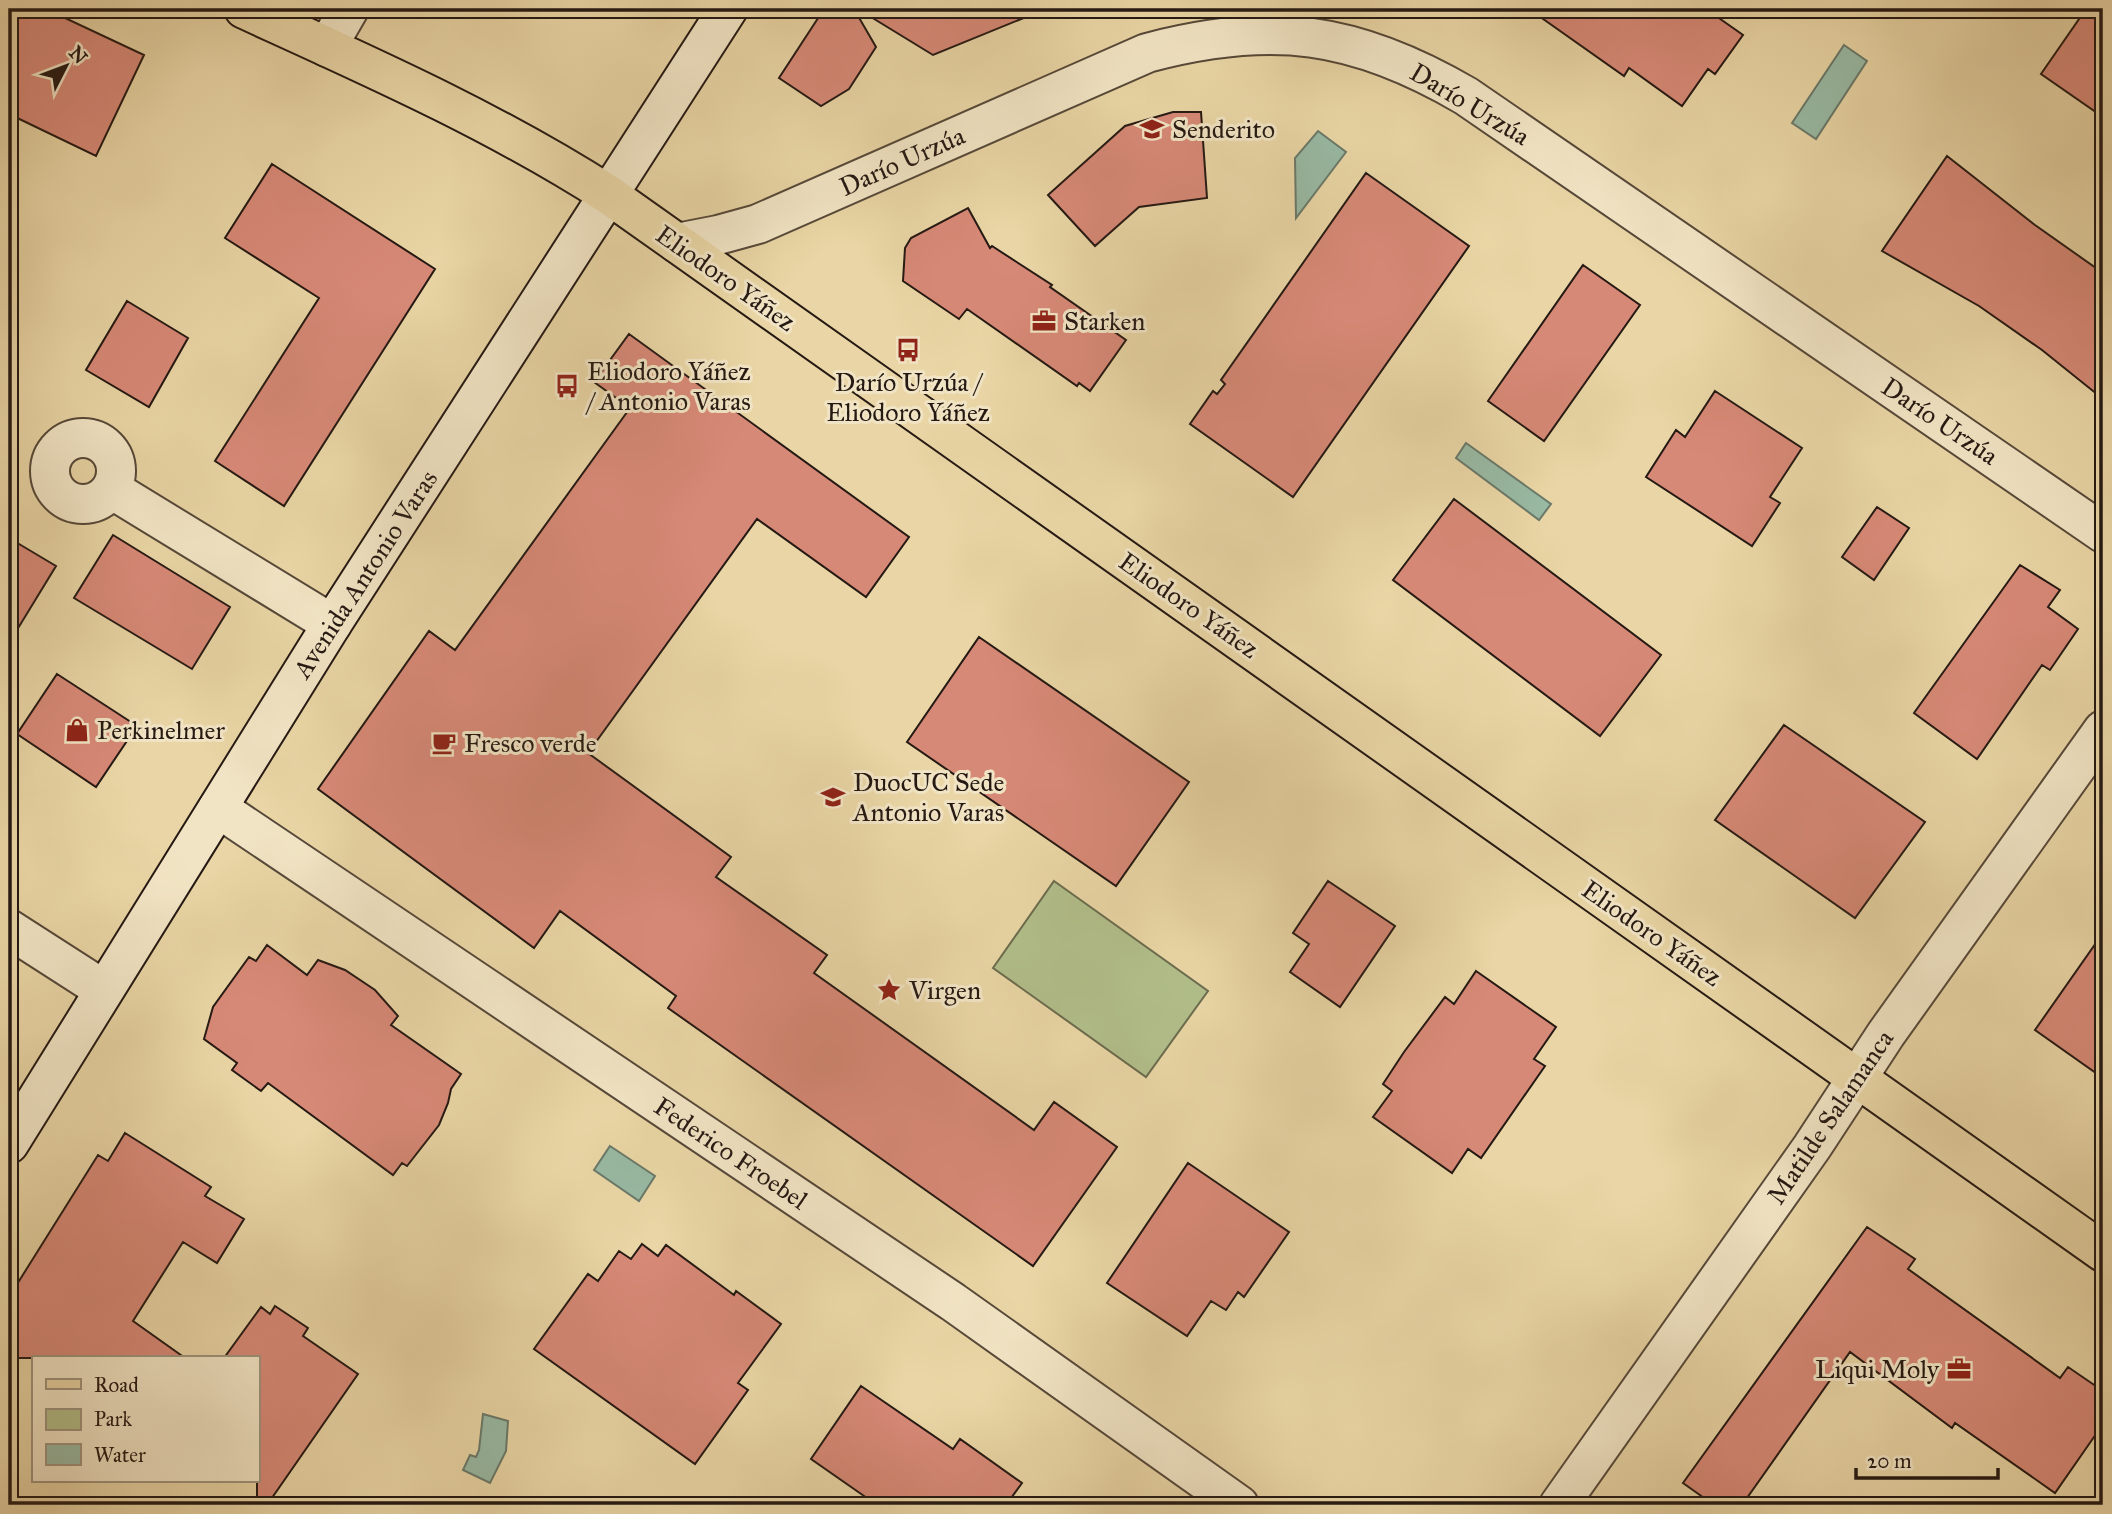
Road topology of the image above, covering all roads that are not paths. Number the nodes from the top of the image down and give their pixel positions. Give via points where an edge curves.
1 (244, 9) edge
2 (349, 9) edge
3 (728, 9) edge
4 (327, 47) junction
5 (609, 195) junction
6 (677, 243) junction
7 (111, 489) dead end
8 (2103, 533) edge
9 (332, 624) junction
10 (2103, 730) edge
11 (218, 808) junction
12 (9, 929) edge
13 (104, 990) junction
14 (1857, 1079) junction
15 (9, 1144) edge
16 (2103, 1252) edge
17 (1239, 1505) edge
18 (1559, 1505) edge

1 - 4 main road, Eliodoro Yáñez
2 - 4 street
3 - 5 street, Avenida Antonio Varas
4 - 5 main road, Eliodoro Yáñez via 433,95 553,159
5 - 6 main road, Eliodoro Yáñez
5 - 9 street, Avenida Antonio Varas
6 - 8 street, Darío Urzúa via 758,224 1147,53 1194,40 1243,34 1323,39 1398,60 1466,96
6 - 14 main road, Eliodoro Yáñez
7 - 9 street
9 - 11 street, Avenida Antonio Varas
10 - 14 street, Matilde Salamanca
11 - 13 street, Avenida Antonio Varas
11 - 17 street, Federico Froebel via 953,1302
12 - 13 street
13 - 15 street, Avenida Antonio Varas
14 - 16 main road, Eliodoro Yáñez
14 - 18 street, Matilde Salamanca

